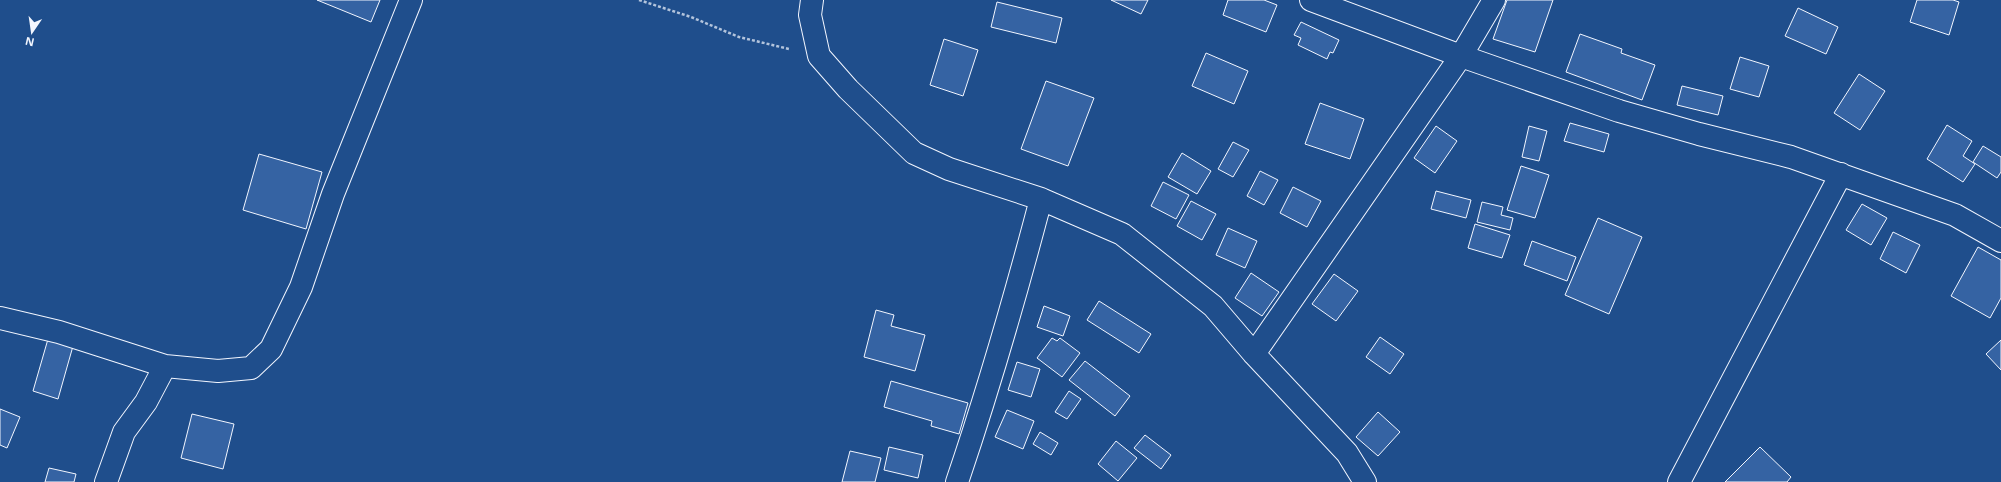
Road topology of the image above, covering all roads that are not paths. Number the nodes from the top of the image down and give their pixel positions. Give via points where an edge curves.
1 (411, 0) edge
2 (812, 0) edge
3 (1311, 0) edge
4 (1494, 0) edge
5 (1461, 56) junction
6 (1840, 174) junction
7 (1041, 199) junction
8 (2001, 241) edge
9 (0, 318) edge
10 (1254, 354) junction
11 (165, 366) junction
12 (106, 482) edge
13 (956, 482) edge
14 (1366, 482) edge
15 (1679, 482) edge

1 - 11 street via 333,194 301,287 271,350 251,368 218,371
2 - 7 street via 810,15 819,56 848,89 914,153 949,169
3 - 5 street
4 - 5 street
5 - 6 street via 1619,111 1791,157
5 - 10 street
6 - 8 street via 1955,216
6 - 15 street
7 - 10 street via 1122,234 1213,306
7 - 13 street via 1012,311
9 - 11 street via 59,332
10 - 14 street via 1347,453
11 - 12 street via 146,402 124,432

